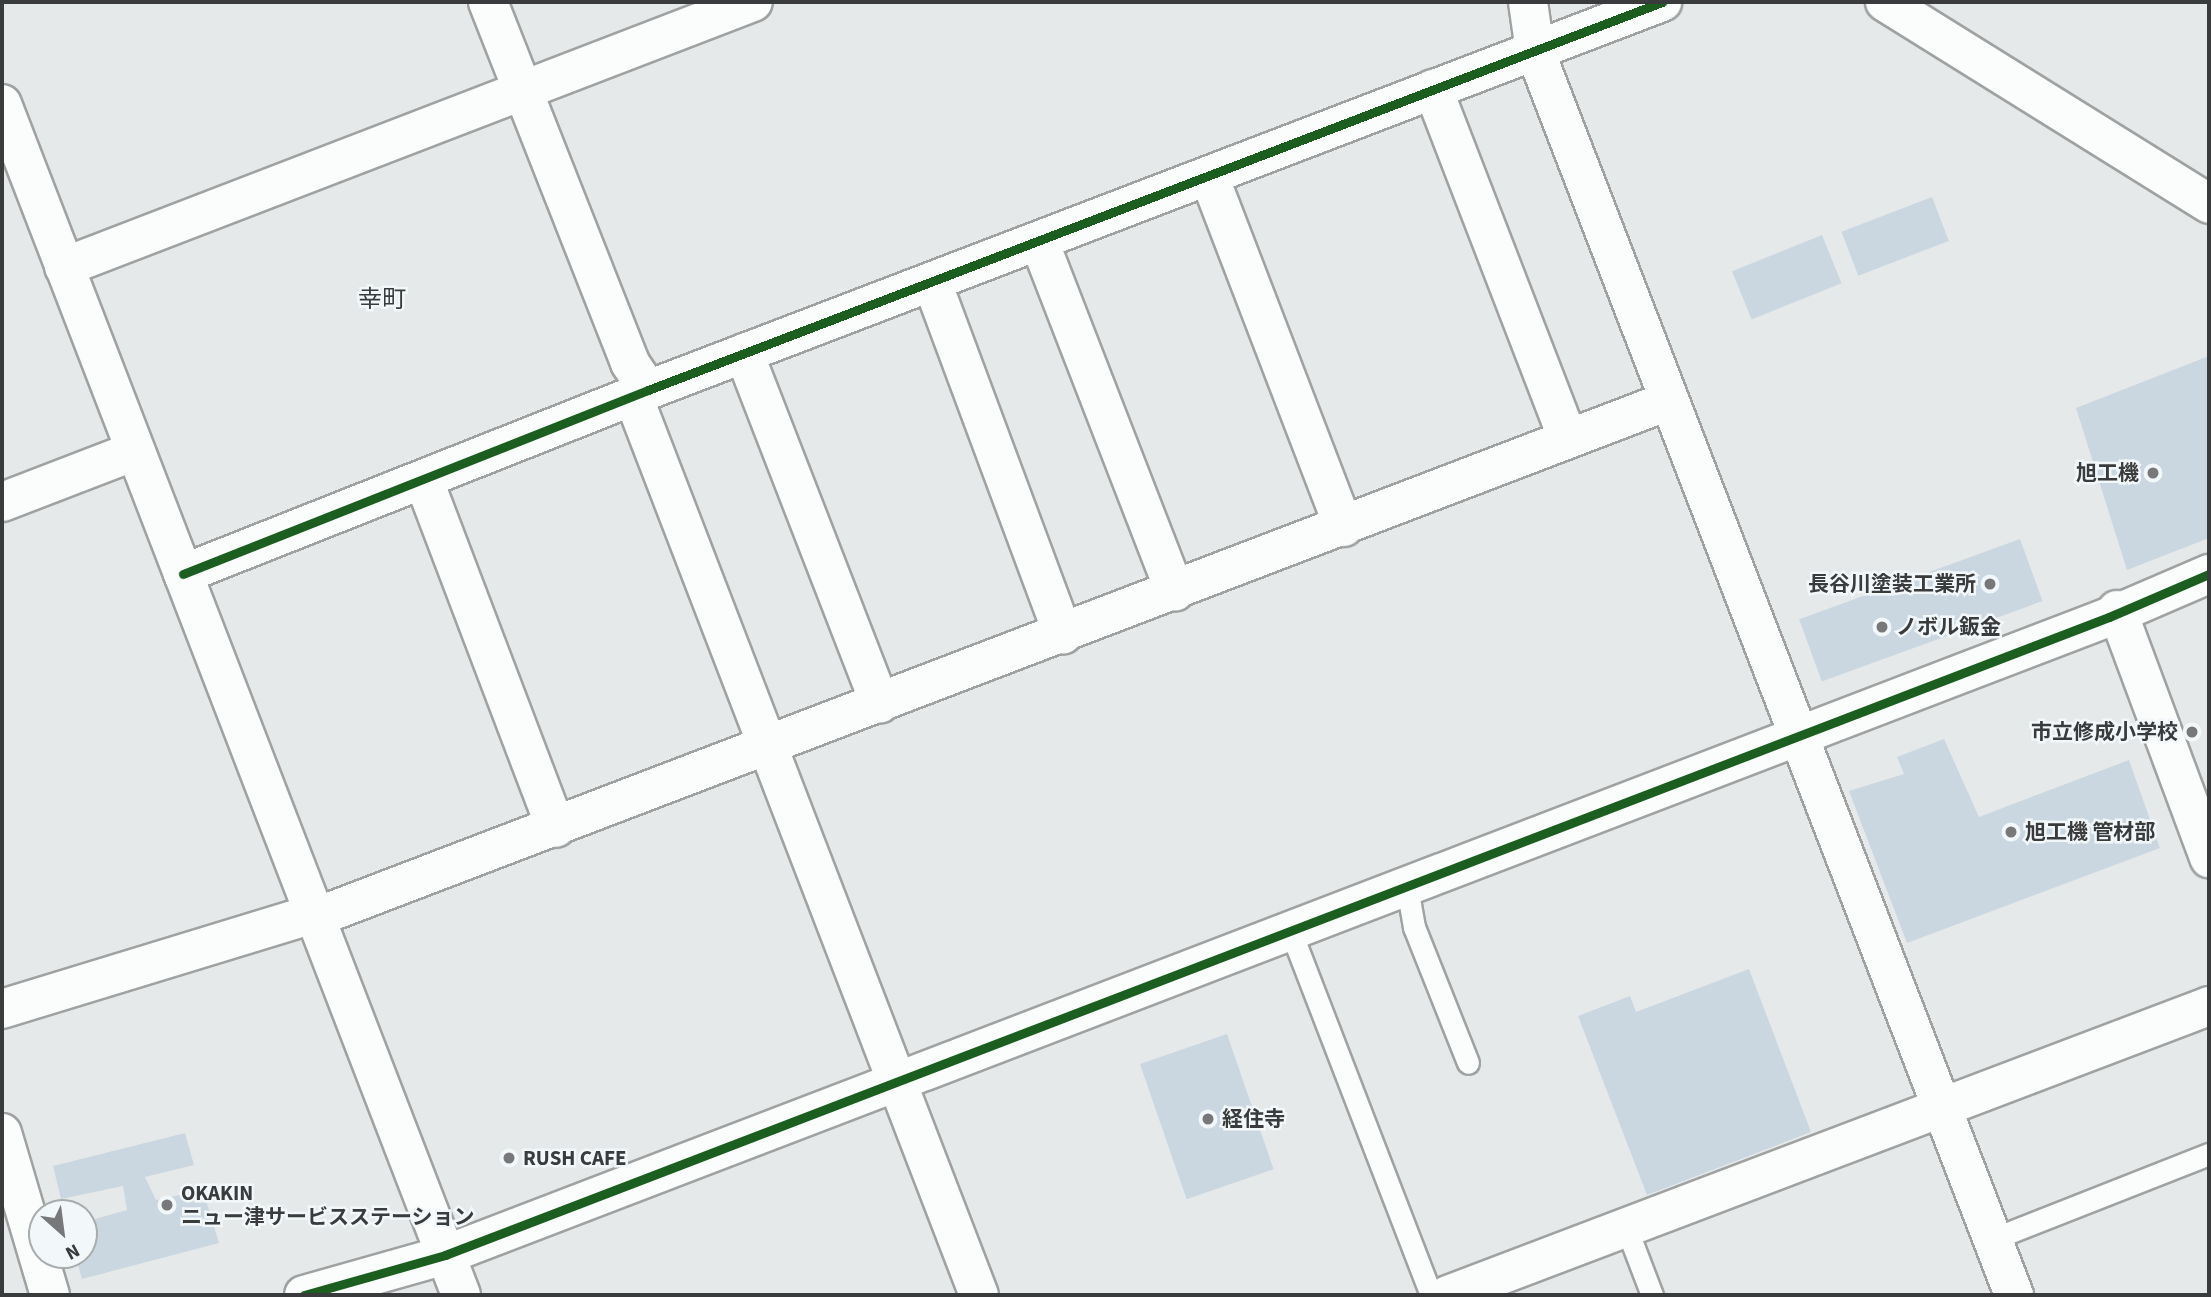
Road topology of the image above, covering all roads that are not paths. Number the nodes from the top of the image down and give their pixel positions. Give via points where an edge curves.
1 (488, 2) edge
2 (753, 2) edge
3 (1528, 2) edge
4 (1662, 2) edge
5 (1885, 2) edge
6 (1535, 51) junction
7 (1433, 89) junction
8 (523, 92) junction
9 (2, 104) edge
10 (1209, 176) junction
11 (2209, 204) edge
12 (1039, 241) junction
13 (64, 267) junction
14 (932, 282) junction
15 (744, 353) junction
16 (640, 393) junction
17 (1668, 401) junction
18 (1568, 439) junction
19 (135, 451) junction
20 (424, 481) junction
21 (2, 502) edge
22 (1343, 527) junction
23 (183, 574) junction
24 (2209, 574) edge
25 (1174, 592) junction
26 (2117, 610) junction
27 (1063, 634) junction
28 (880, 704) junction
29 (1800, 736) junction
30 (769, 748) junction
31 (556, 828) junction
32 (2209, 858) edge
33 (1408, 887) junction
34 (313, 916) junction
35 (1291, 932) junction
36 (2209, 1006) edge
37 (2, 1010) edge
38 (1468, 1063) dead end
39 (896, 1082) junction
40 (1942, 1107) junction
41 (2, 1133) edge
42 (2209, 1154) edge
43 (1626, 1227) junction
44 (1993, 1239) junction
45 (445, 1255) junction
46 (50, 1295) edge
47 (304, 1295) edge
48 (460, 1295) edge
49 (979, 1295) edge
50 (1431, 1295) edge
51 (1448, 1295) edge
52 (1652, 1295) edge
53 (2014, 1295) edge

1 - 8 street
2 - 8 street
3 - 6 street
4 - 6 street
5 - 11 street
6 - 7 street
6 - 17 street
7 - 10 street
7 - 18 street
8 - 13 street
8 - 16 street
9 - 13 street
10 - 12 street
10 - 22 street
12 - 14 street
12 - 25 street
13 - 19 street
14 - 15 street
14 - 27 street
15 - 16 street
15 - 28 street
16 - 20 street
16 - 30 street
17 - 18 street
17 - 29 street
18 - 22 street
19 - 21 street
19 - 23 street
20 - 23 street
20 - 31 street
22 - 25 street
23 - 34 street
24 - 26 street
25 - 27 street
26 - 29 street
26 - 32 street
27 - 28 street
28 - 30 street
29 - 33 street
29 - 40 street
30 - 31 street
30 - 39 street
31 - 34 street
33 - 35 street
33 - 38 lane via 1414,927
34 - 37 street
34 - 45 street
35 - 39 street
35 - 50 lane
36 - 40 street
39 - 45 street
39 - 49 street
40 - 43 street
40 - 44 street
41 - 46 street
42 - 44 lane
43 - 51 street
43 - 52 lane
44 - 53 street
45 - 47 street
45 - 48 street

